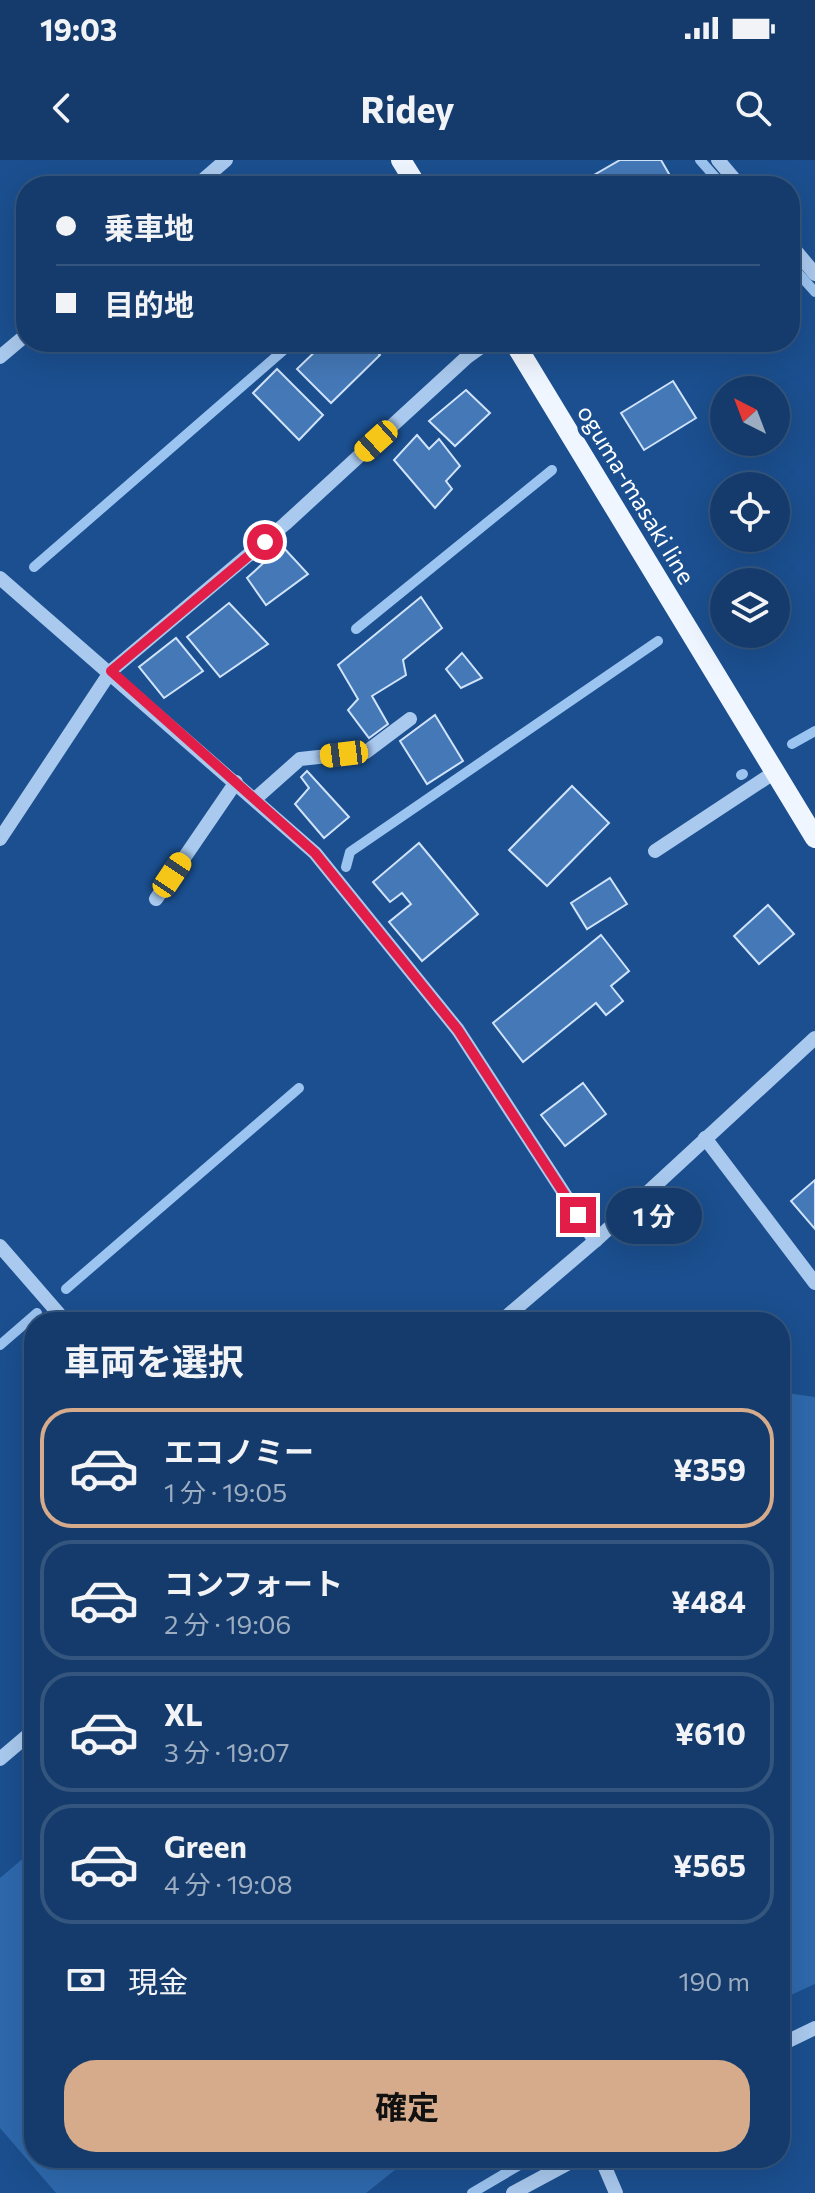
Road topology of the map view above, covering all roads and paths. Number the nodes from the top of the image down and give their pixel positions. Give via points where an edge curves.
1 (226, 160) edge
2 (718, 160) edge
3 (208, 176) edge
4 (732, 176) edge
5 (800, 256) edge
6 (815, 274) edge
7 (16, 343) edge
8 (474, 352) edge
9 (520, 352) edge
10 (0, 357) edge
11 (0, 578) edge
12 (111, 671) junction
13 (410, 719) dead end
14 (775, 772) junction
15 (236, 782) junction
16 (255, 799) junction
17 (815, 838) edge
18 (0, 839) edge
19 (655, 851) dead end
20 (156, 899) dead end
21 (815, 1038) edge
22 (705, 1138) junction
23 (595, 1241) junction
24 (0, 1246) edge
25 (815, 1283) edge
26 (57, 1312) edge
27 (512, 1312) edge
28 (24, 1739) edge
29 (0, 1759) edge
30 (815, 2028) edge
31 (790, 2040) edge
32 (559, 2168) edge
33 (605, 2168) edge
34 (513, 2193) edge
35 (616, 2193) edge

1 - 3 street
2 - 4 street
5 - 6 street
7 - 10 street
8 - 12 street via 285,524
9 - 14 main road, oguma-masaki line
11 - 12 street
12 - 15 street
12 - 18 street
13 - 16 street via 366,752 300,759
14 - 17 main road, oguma-masaki line
14 - 19 street
15 - 16 street
15 - 20 street
16 - 23 street via 315,853 458,1030
21 - 22 street
22 - 23 street
22 - 25 street
23 - 27 street
24 - 26 street
28 - 29 street
30 - 31 street
32 - 34 street
33 - 35 street

